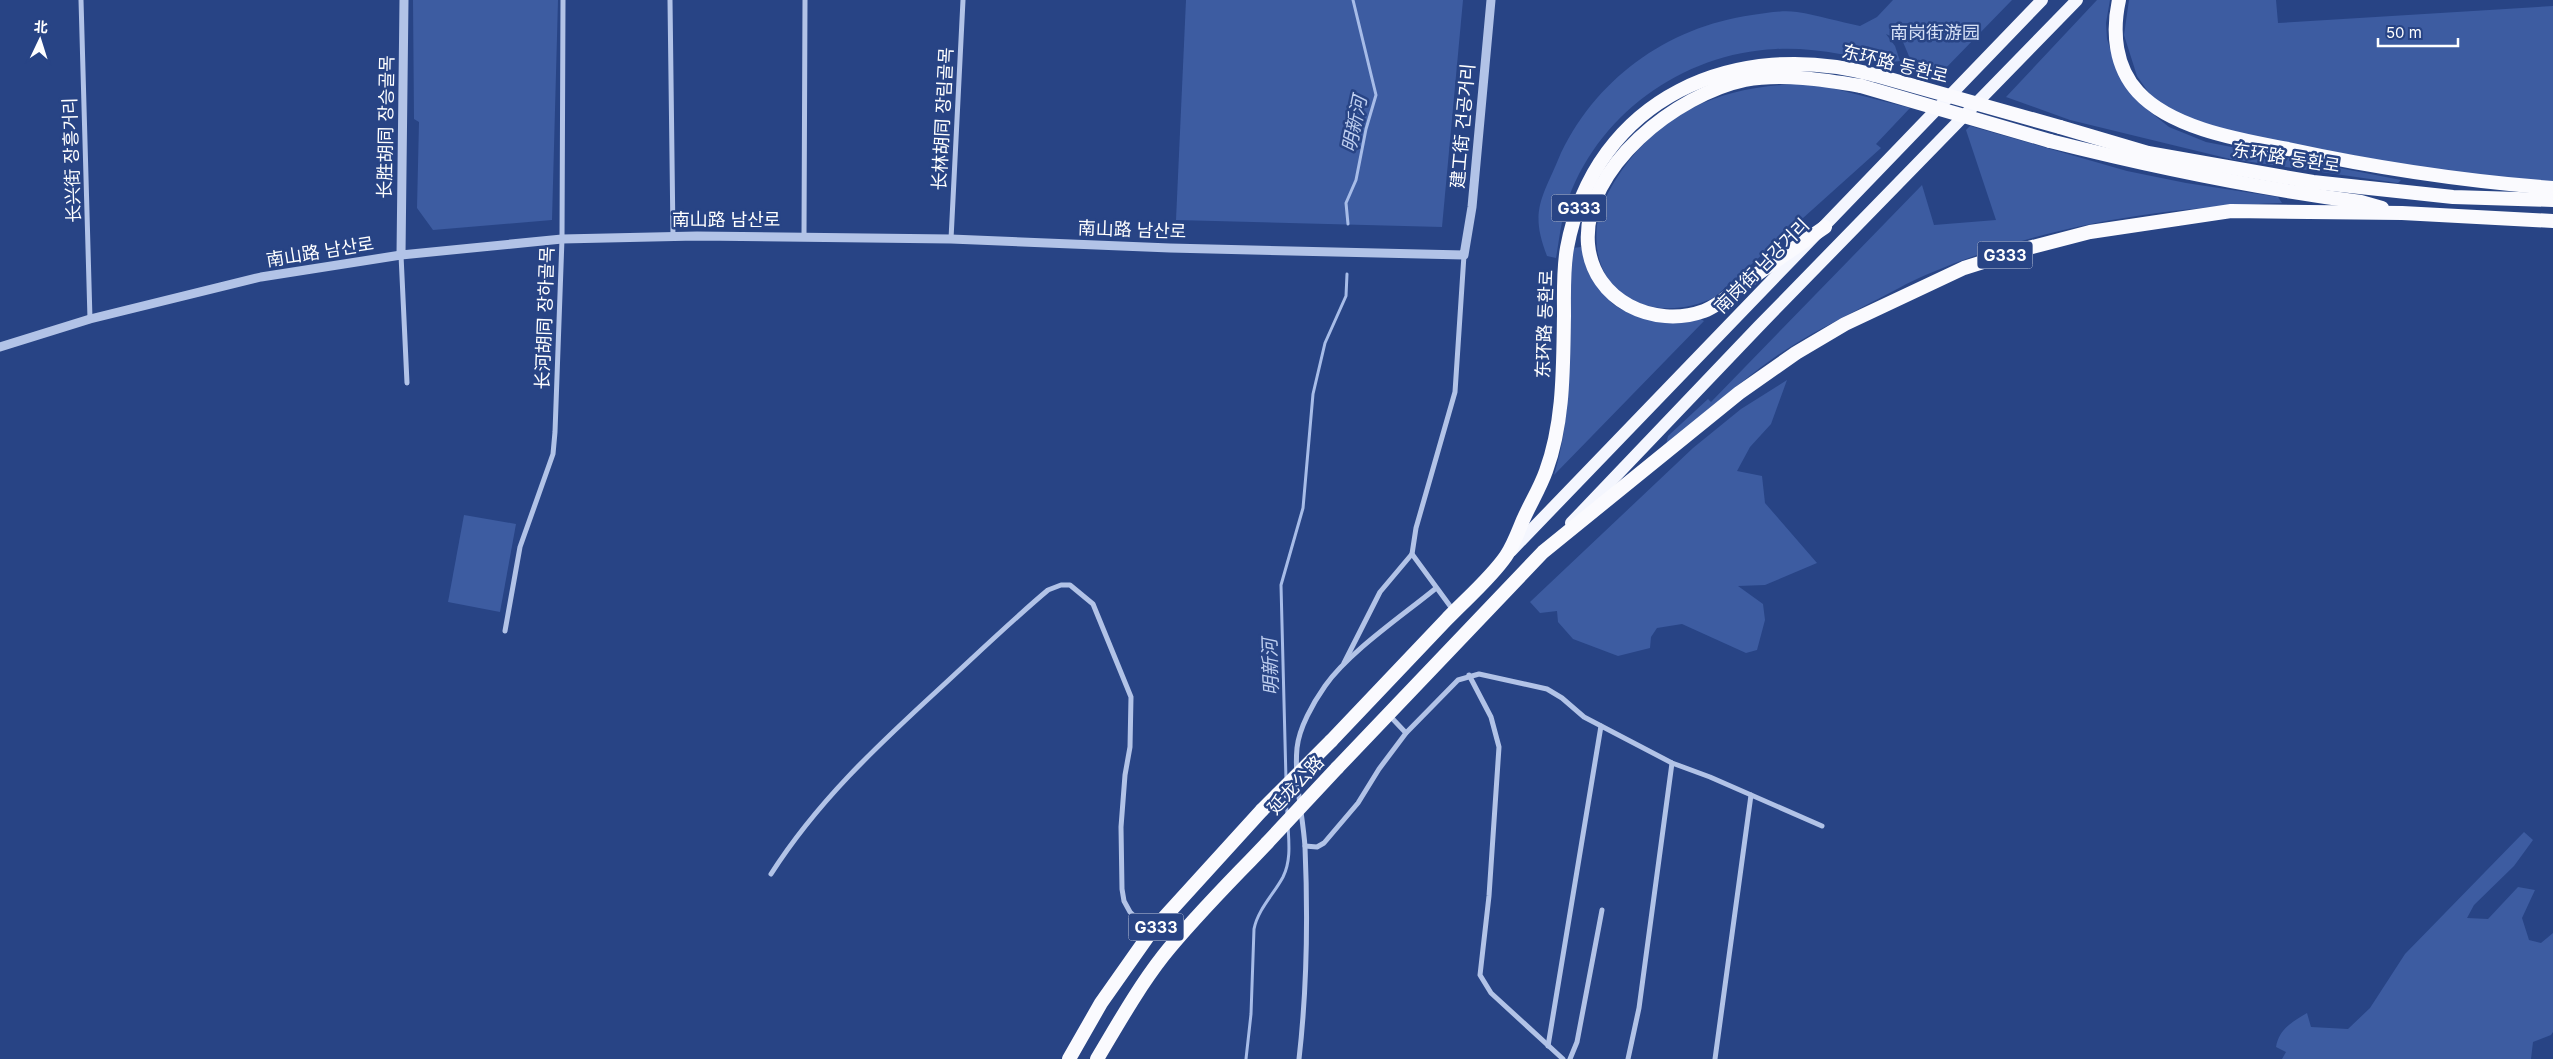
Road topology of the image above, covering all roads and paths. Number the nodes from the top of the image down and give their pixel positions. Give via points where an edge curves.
1 (81, 0) edge
2 (404, 0) edge
3 (564, 0) edge
4 (670, 0) edge
5 (805, 0) edge
6 (963, 0) edge
7 (1491, 0) edge
8 (2042, 0) edge
9 (2077, 0) edge
10 (2119, 0) edge
11 (2553, 188) edge
12 (2553, 200) edge
13 (2402, 213) junction
14 (2553, 221) edge
15 (1825, 227) junction
16 (673, 236) junction
17 (804, 236) junction
18 (562, 239) junction
19 (951, 239) junction
20 (402, 255) junction
21 (1464, 255) junction
22 (90, 320) junction
23 (0, 347) edge
24 (407, 383) dead end
25 (1543, 552) junction
26 (1412, 554) junction
27 (1507, 555) junction
28 (1435, 589) junction
29 (1454, 612) junction
30 (505, 631) dead end
31 (1342, 666) junction
32 (1468, 676) junction
33 (1388, 715) junction
34 (1601, 726) junction
35 (1406, 733) junction
36 (1672, 763) junction
37 (1751, 795) junction
38 (1822, 826) dead end
39 (1304, 846) junction
40 (771, 874) dead end
41 (1602, 910) dead end
42 (1151, 932) junction
43 (1548, 1046) junction
44 (1069, 1059) edge
45 (1097, 1059) edge
46 (1299, 1059) edge
47 (1563, 1059) edge
48 (1570, 1059) edge
49 (1628, 1059) edge
50 (1715, 1059) edge

1 - 22 street, 长兴街 장흥거리
2 - 20 street, 长胜胡同 장승골목
3 - 18 street, 长河胡同 장하골목
4 - 16 street
5 - 17 street
6 - 19 street, 长林胡同 장림골목
7 - 21 street, 建工街 건공거리 via 1472,207
8 - 15 main road, 南岗街 남강거리
9 - 25 main road
10 - 11 highway via 2115,38 2126,75 2138,93 2164,112 2190,124 2224,135 2354,164 2475,182
12 - 27 highway, 东环路 동환로 / G333, bridge via 2453,198 2313,182 2148,153 1858,71 1798,63 1728,70 1680,89 1641,116 1610,150 1584,193 1567,250 1563,373 1553,448 1546,473
13 - 14 highway, G333
13 - 15 highway, bridge via 2361,202 2218,180 2050,141 1861,86 1810,79 1746,80 1713,90 1681,105 1654,124 1612,170 1595,204 1588,244 1599,276 1614,297 1644,313 1674,317 1706,310
13 - 25 highway, G333 via 2231,211 2090,232 1964,268 1845,324 1796,353 1739,393
15 - 27 main road, 南岗街 남강거리
16 - 17 street, 南山路 남산로
16 - 18 street, 南山路 남산로
17 - 19 street, 南山路 남산로
18 - 20 street, 南山路 남산로
18 - 30 street, 长河胡同 장하골목 via 553,454 520,547
19 - 21 street, 南山路 남산로
20 - 22 street, 南山路 남산로 via 261,278
20 - 24 street
21 - 26 street via 1455,392 1416,528
22 - 23 street, 南山路 남산로
25 - 33 highway, 延龙公路 / G333
26 - 28 street
26 - 31 street via 1380,592
27 - 29 highway, 延龙公路 / G333
28 - 29 street
28 - 31 street
29 - 42 highway, 延龙公路 / G333, bridge via 1262,810
31 - 39 street via 1317,699 1301,730 1297,747
32 - 34 street via 1480,674 1547,689
32 - 35 street via 1447,690
32 - 43 street via 1491,716 1499,747 1490,886 1480,975 1491,994
33 - 35 street
33 - 45 highway, 延龙公路 / G333, bridge via 1163,956
34 - 36 street
34 - 43 street
35 - 39 street via 1337,830 1317,847
36 - 37 street
36 - 49 street via 1639,1008
37 - 38 street
37 - 50 street
39 - 46 street via 1306,942
40 - 42 street via 787,849 862,760 1048,590 1070,585 1093,604 1131,697 1130,747 1121,827 1122,889 1130,912
41 - 48 street via 1577,1042
42 - 44 highway, 延龙公路 / G333 via 1101,1004
43 - 47 street

